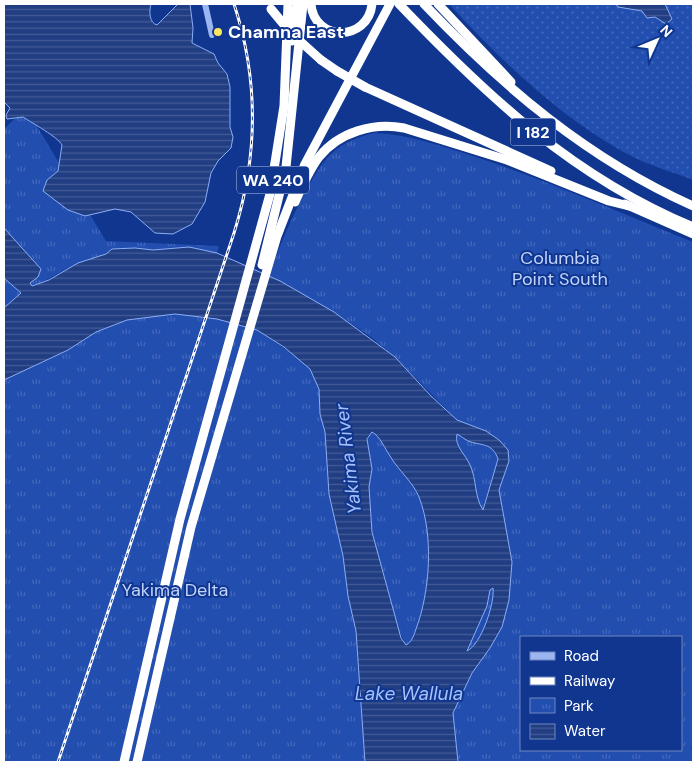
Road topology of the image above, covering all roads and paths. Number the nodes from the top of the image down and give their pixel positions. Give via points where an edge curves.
1 (205, 4) edge
2 (288, 4) edge
3 (297, 4) edge
4 (303, 4) edge
5 (310, 4) edge
6 (372, 4) edge
7 (399, 4) edge
8 (424, 4) edge
9 (438, 4) edge
10 (270, 6) edge
11 (388, 8) edge
12 (212, 35) dead end
13 (284, 106) junction
14 (581, 143) junction
15 (630, 206) junction
16 (693, 206) edge
17 (693, 227) edge
18 (693, 234) edge
19 (270, 253) junction
20 (124, 762) edge
21 (137, 762) edge

1 - 12 street
2 - 13 highway, WA 240
3 - 13 highway
4 - 19 highway via 287,158
5 - 6 highway via 320,26 343,33 354,31 364,23
7 - 17 highway, I 182 via 480,86 554,148 620,190
8 - 14 highway, I 182 via 498,78
9 - 14 highway via 503,75
10 - 15 highway, bridge via 291,33 321,60 365,87
11 - 19 highway, WA 240 via 305,164
13 - 20 highway, WA 240 via 276,166 164,584
14 - 16 highway, I 182 via 636,178
15 - 18 highway
15 - 19 highway via 609,201 507,160 404,128 376,127 347,135 319,156
19 - 21 highway via 181,565

